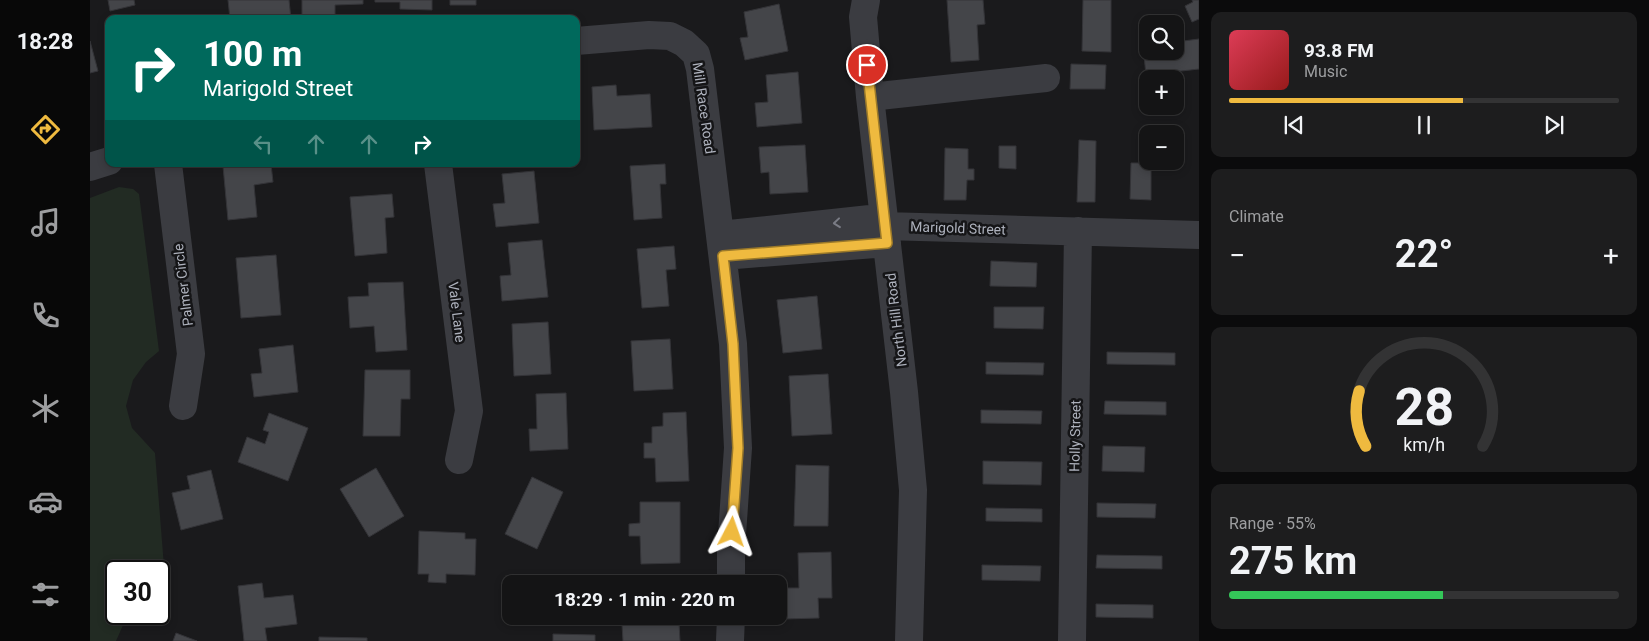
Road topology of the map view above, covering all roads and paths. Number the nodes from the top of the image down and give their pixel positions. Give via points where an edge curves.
1 (866, 0) edge
2 (580, 41) edge
3 (1046, 78) dead end
4 (870, 97) junction
5 (105, 162) edge
6 (90, 167) edge
7 (168, 167) edge
8 (438, 167) edge
9 (1078, 231) junction
10 (886, 234) junction
11 (1199, 235) edge
12 (721, 246) junction
13 (183, 406) dead end
14 (459, 460) dead end
15 (731, 575) edge
16 (731, 625) edge
17 (730, 641) edge
18 (909, 641) edge
19 (1072, 641) edge

1 - 4 street, North Hill Road via 863,17
2 - 12 street, Mill Race Road via 649,34 670,36 696,54
3 - 4 street
4 - 10 street, North Hill Road
5 - 6 street
7 - 13 street, Palmer Circle via 191,354
8 - 14 street, Vale Lane via 469,411
9 - 10 street, Marigold Street
9 - 11 street, Marigold Street
9 - 19 street, Holly Street
10 - 12 street, Marigold Street
10 - 18 street, North Hill Road via 913,490
12 - 15 street, Mill Race Road via 733,344 738,448
16 - 17 street

